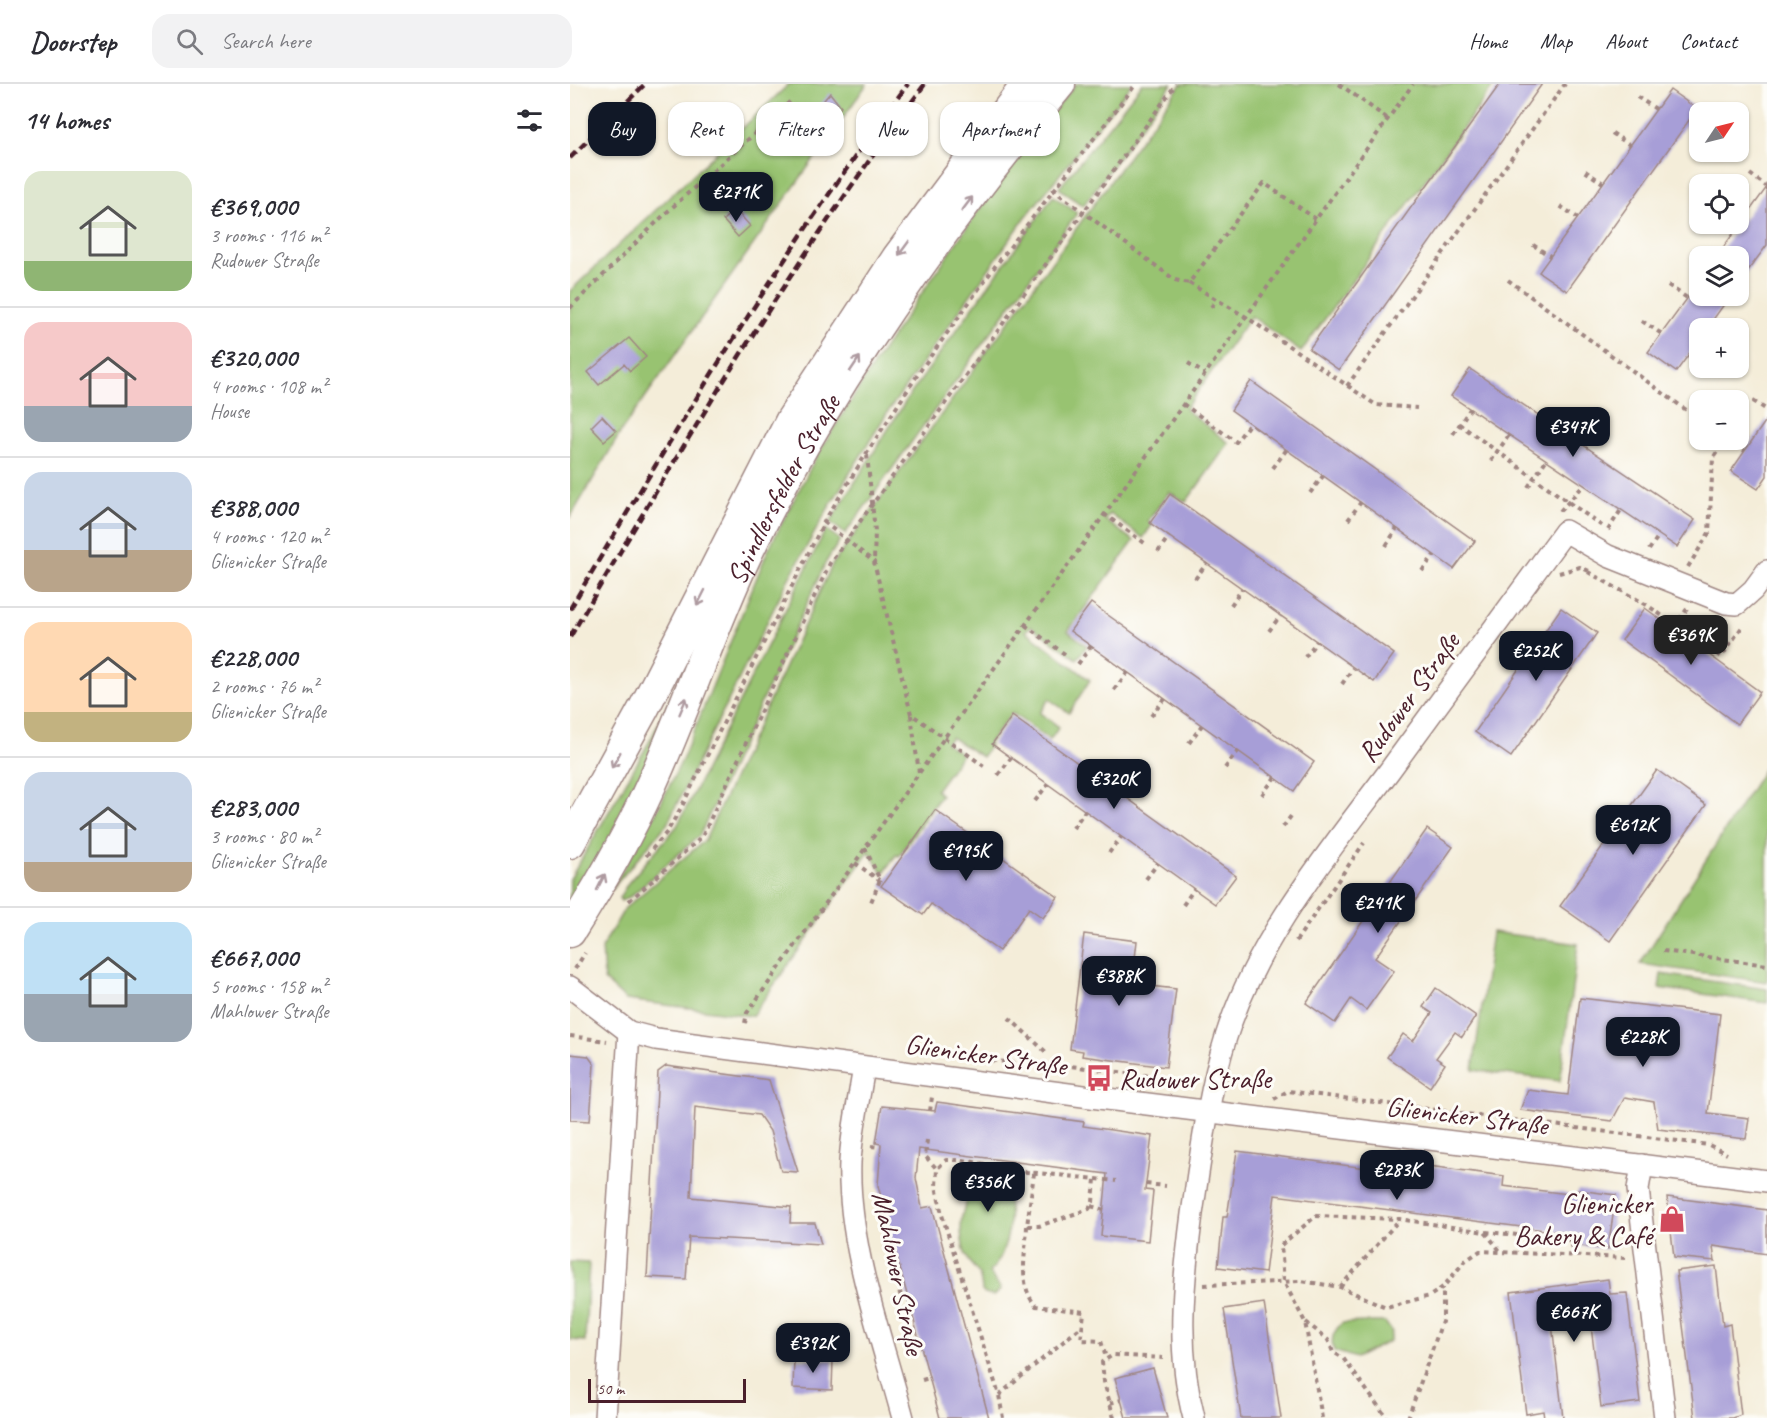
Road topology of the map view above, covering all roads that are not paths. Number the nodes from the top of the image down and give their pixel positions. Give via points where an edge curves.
1 (1027, 84) edge
2 (1060, 84) edge
3 (1767, 571) edge
4 (570, 843) edge
5 (570, 932) edge
6 (570, 987) edge
7 (621, 1037) junction
8 (864, 1067) junction
9 (1208, 1110) junction
10 (1642, 1165) junction
11 (1767, 1180) edge
12 (605, 1418) edge
13 (903, 1418) edge
14 (1194, 1418) edge
15 (1665, 1418) edge

1 -> 4 highway, Spindlersfelder Straße via 897,258 791,420 644,708
5 -> 2 highway, Spindlersfelder Straße via 595,893 650,786 746,556 812,429 918,269
3 - 9 street, Rudower Straße via 1737,604 1679,595 1565,531 1337,841 1271,939 1226,1036
6 - 7 street, Glienicker Straße
7 - 8 street, Glienicker Straße
7 - 12 street
8 - 9 street, Glienicker Straße
8 - 13 street, Mahlower Straße via 850,1164 854,1219
9 - 10 street, Glienicker Straße
9 - 14 street via 1181,1340
10 - 11 street, Glienicker Straße
10 - 15 street via 1638,1189

